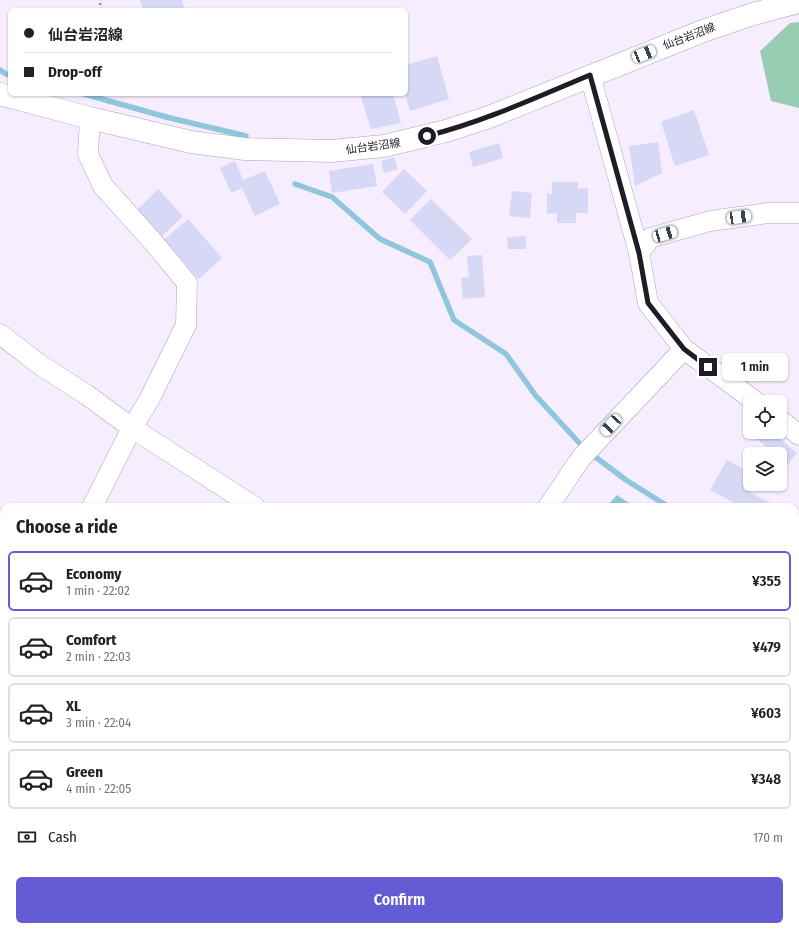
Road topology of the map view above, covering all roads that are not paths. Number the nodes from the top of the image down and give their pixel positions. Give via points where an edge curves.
1 (799, 2) edge
2 (590, 75) junction
3 (0, 94) edge
4 (90, 118) junction
5 (799, 213) edge
6 (639, 253) junction
7 (0, 334) edge
8 (684, 349) junction
9 (746, 395) edge
10 (787, 426) edge
11 (132, 428) junction
12 (799, 435) edge
13 (94, 503) edge
14 (249, 503) edge
15 (551, 503) edge

1 - 2 main road, 仙台岩沼線 via 703,30
2 - 4 main road, 仙台岩沼線 via 489,117 446,131 384,146 331,151 245,149 199,143
2 - 6 street
3 - 4 main road, 仙台岩沼線
4 - 11 street via 88,154 103,186 187,283 186,325 149,400
5 - 6 street via 768,213 710,221 650,238
6 - 8 street via 648,303
7 - 11 street
8 - 9 street
8 - 15 street via 581,458
10 - 12 street
11 - 13 street
11 - 14 street

